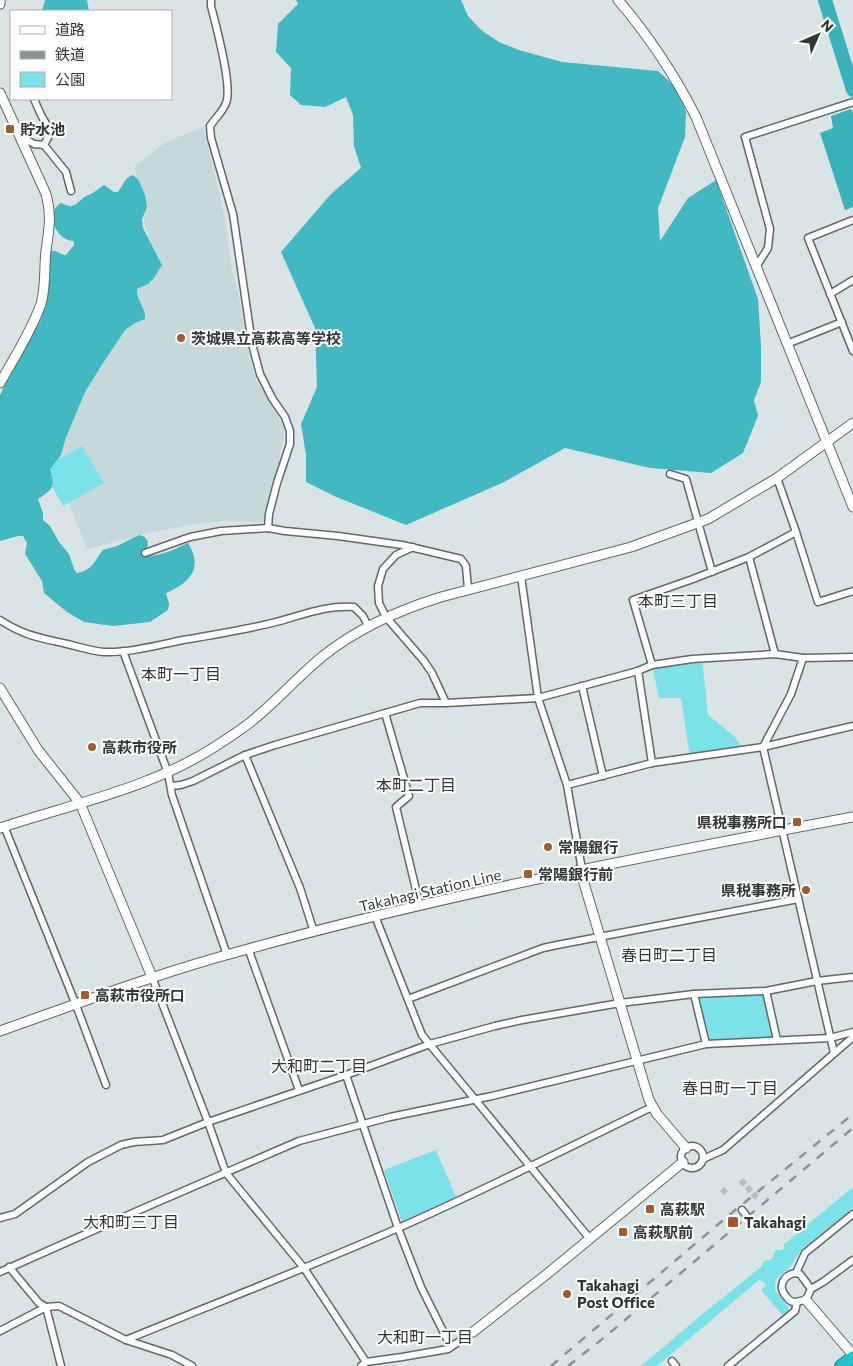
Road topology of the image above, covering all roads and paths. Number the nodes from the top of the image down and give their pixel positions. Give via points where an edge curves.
1 (211, 0) edge
2 (618, 0) edge
3 (0, 94) edge
4 (34, 100) edge
5 (853, 102) edge
6 (19, 135) junction
7 (44, 145) junction
8 (71, 191) dead end
9 (853, 220) edge
10 (756, 267) junction
11 (853, 280) edge
12 (830, 294) junction
13 (842, 322) junction
14 (787, 344) junction
15 (853, 351) edge
16 (0, 383) edge
17 (853, 422) edge
18 (827, 441) junction
19 (670, 474) dead end
20 (777, 478) junction
21 (853, 507) edge
22 (698, 523) junction
23 (268, 528) junction
24 (796, 532) junction
25 (413, 547) junction
26 (145, 553) dead end
27 (749, 557) junction
28 (712, 572) junction
29 (520, 576) junction
30 (468, 589) junction
31 (853, 591) edge
32 (386, 617) junction
33 (0, 620) edge
34 (368, 626) junction
35 (123, 651) junction
36 (775, 654) junction
37 (853, 657) edge
38 (803, 658) junction
39 (652, 665) junction
40 (638, 671) junction
41 (582, 686) junction
42 (0, 688) edge
43 (538, 698) junction
44 (446, 703) junction
45 (385, 713) junction
46 (853, 726) edge
47 (763, 747) junction
48 (245, 754) junction
49 (652, 763) junction
50 (168, 773) junction
51 (603, 776) junction
52 (567, 785) junction
53 (171, 786) junction
54 (80, 804) junction
55 (853, 817) edge
56 (2, 827) edge
57 (782, 831) junction
58 (580, 870) junction
59 (798, 899) junction
60 (420, 906) junction
61 (375, 916) junction
62 (314, 932) junction
63 (600, 936) junction
64 (248, 948) junction
65 (227, 954) junction
66 (152, 977) junction
67 (853, 977) edge
68 (817, 981) junction
69 (766, 991) junction
70 (694, 994) junction
71 (408, 999) junction
72 (620, 1003) junction
73 (76, 1004) junction
74 (0, 1030) edge
75 (853, 1032) edge
76 (853, 1037) edge
77 (830, 1038) junction
78 (776, 1040) junction
79 (430, 1044) junction
80 (706, 1044) junction
81 (834, 1053) junction
82 (637, 1061) junction
83 (346, 1075) junction
84 (106, 1085) dead end
85 (299, 1090) junction
86 (475, 1099) junction
87 (652, 1107) junction
88 (208, 1122) junction
89 (361, 1124) junction
90 (686, 1148) junction
91 (703, 1159) junction
92 (683, 1162) junction
93 (530, 1166) junction
94 (226, 1173) junction
95 (853, 1214) edge
96 (0, 1218) edge
97 (398, 1228) junction
98 (590, 1239) junction
99 (853, 1260) edge
100 (9, 1267) junction
101 (304, 1268) junction
102 (0, 1272) edge
103 (796, 1272) junction
104 (811, 1289) junction
105 (801, 1301) junction
106 (46, 1307) junction
107 (0, 1331) edge
108 (473, 1332) joint
109 (126, 1340) junction
110 (451, 1347) junction
111 (853, 1356) edge
112 (401, 1357) junction
113 (363, 1364) edge
114 (61, 1366) edge
115 (192, 1366) edge
116 (404, 1366) edge
117 (728, 1366) edge
118 (840, 1366) edge

1 - 23 street via 228,87 226,103 210,126 211,138 233,214 252,344 260,374 290,431 290,444 277,483
2 - 10 street via 651,40 696,116
3 - 6 street
4 - 7 street via 51,132
5 - 10 street via 745,137 770,229 768,248
6 - 7 street via 34,144
6 - 16 street via 46,194 50,226 41,304
7 - 8 street via 66,172
9 - 12 street via 808,238
10 - 14 street
11 - 12 street
12 - 13 street
13 - 14 street
13 - 15 street
14 - 18 street
17 - 18 street
18 - 20 street
18 - 21 street
19 - 22 street via 686,480
20 - 22 street
20 - 24 street
22 - 28 street
22 - 29 street via 631,547
23 - 25 street
23 - 26 street via 190,537
24 - 27 street
24 - 31 street via 818,602
25 - 30 street via 461,559 466,566
25 - 32 street via 396,555 383,569 378,586 379,603
27 - 28 street
27 - 36 street
28 - 39 street via 633,600
29 - 30 street
29 - 43 street
30 - 32 street
32 - 34 street
32 - 44 street via 424,661
33 - 35 street via 19,632 40,638 93,651
34 - 35 street via 354,607 343,606 273,623
34 - 50 street via 325,654 238,732
35 - 50 street
36 - 38 street
36 - 39 street
37 - 38 street
38 - 47 street via 791,694
39 - 40 street
40 - 41 street
40 - 49 street
41 - 43 street
41 - 51 street
42 - 54 street via 38,750
43 - 44 street
43 - 52 street
44 - 45 street via 420,703
45 - 48 street
45 - 60 street via 409,796 396,806
46 - 47 street
47 - 49 street
47 - 57 street
48 - 53 street via 192,781
48 - 62 street via 300,888
49 - 51 street
50 - 53 street
50 - 54 street
51 - 52 street
52 - 58 street
53 - 65 street
54 - 56 street
54 - 66 street
55 - 57 street, Takahagi Station Line
56 - 73 street
57 - 58 street, Takahagi Station Line
57 - 59 street
58 - 60 street, Takahagi Station Line
58 - 63 street
59 - 63 street
59 - 68 street
60 - 61 street, Takahagi Station Line
61 - 62 street, Takahagi Station Line
61 - 71 street
62 - 64 street, Takahagi Station Line
63 - 71 street via 543,948
63 - 72 street
64 - 65 street, Takahagi Station Line
64 - 85 street
65 - 66 street, Takahagi Station Line
66 - 73 street, Takahagi Station Line
66 - 88 street
67 - 68 street
68 - 69 street
68 - 77 street
69 - 70 street
69 - 78 street
70 - 72 street
70 - 80 street
71 - 79 street via 422,1035
72 - 79 street via 522,1020
72 - 82 street
73 - 74 street, Takahagi Station Line
73 - 84 street
75 - 77 street
76 - 81 street
77 - 78 street
77 - 81 street
78 - 80 street
79 - 83 street
79 - 86 street
80 - 82 street
81 - 91 street via 723,1150
82 - 86 street
82 - 87 street
83 - 85 street
83 - 89 street
85 - 88 street
86 - 89 street
86 - 93 street
87 - 90 street
87 - 93 street
88 - 94 street
88 - 96 street via 163,1140 121,1145 88,1162 15,1214
89 - 94 street via 299,1142
89 - 97 street
90 - 91 street via 696,1147 702,1152
90 - 92 street
91 - 92 street via 694,1167
92 - 98 street
93 - 97 street
93 - 98 street
94 - 100 street
94 - 101 street
95 - 103 street via 806,1253
97 - 101 street
97 - 110 street via 421,1287
98 - 108 street
99 - 104 street
100 - 102 street
100 - 106 street
101 - 109 street
101 - 113 street
103 - 104 street
103 - 105 street via 783,1282 782,1290 789,1300
104 - 105 street
105 - 111 street
105 - 117 street via 795,1311
106 - 107 street
106 - 109 street via 59,1306
106 - 114 street
108 - 110 street
109 - 115 street via 172,1355
110 - 112 street
111 - 118 highway
112 - 113 street
112 - 116 street

